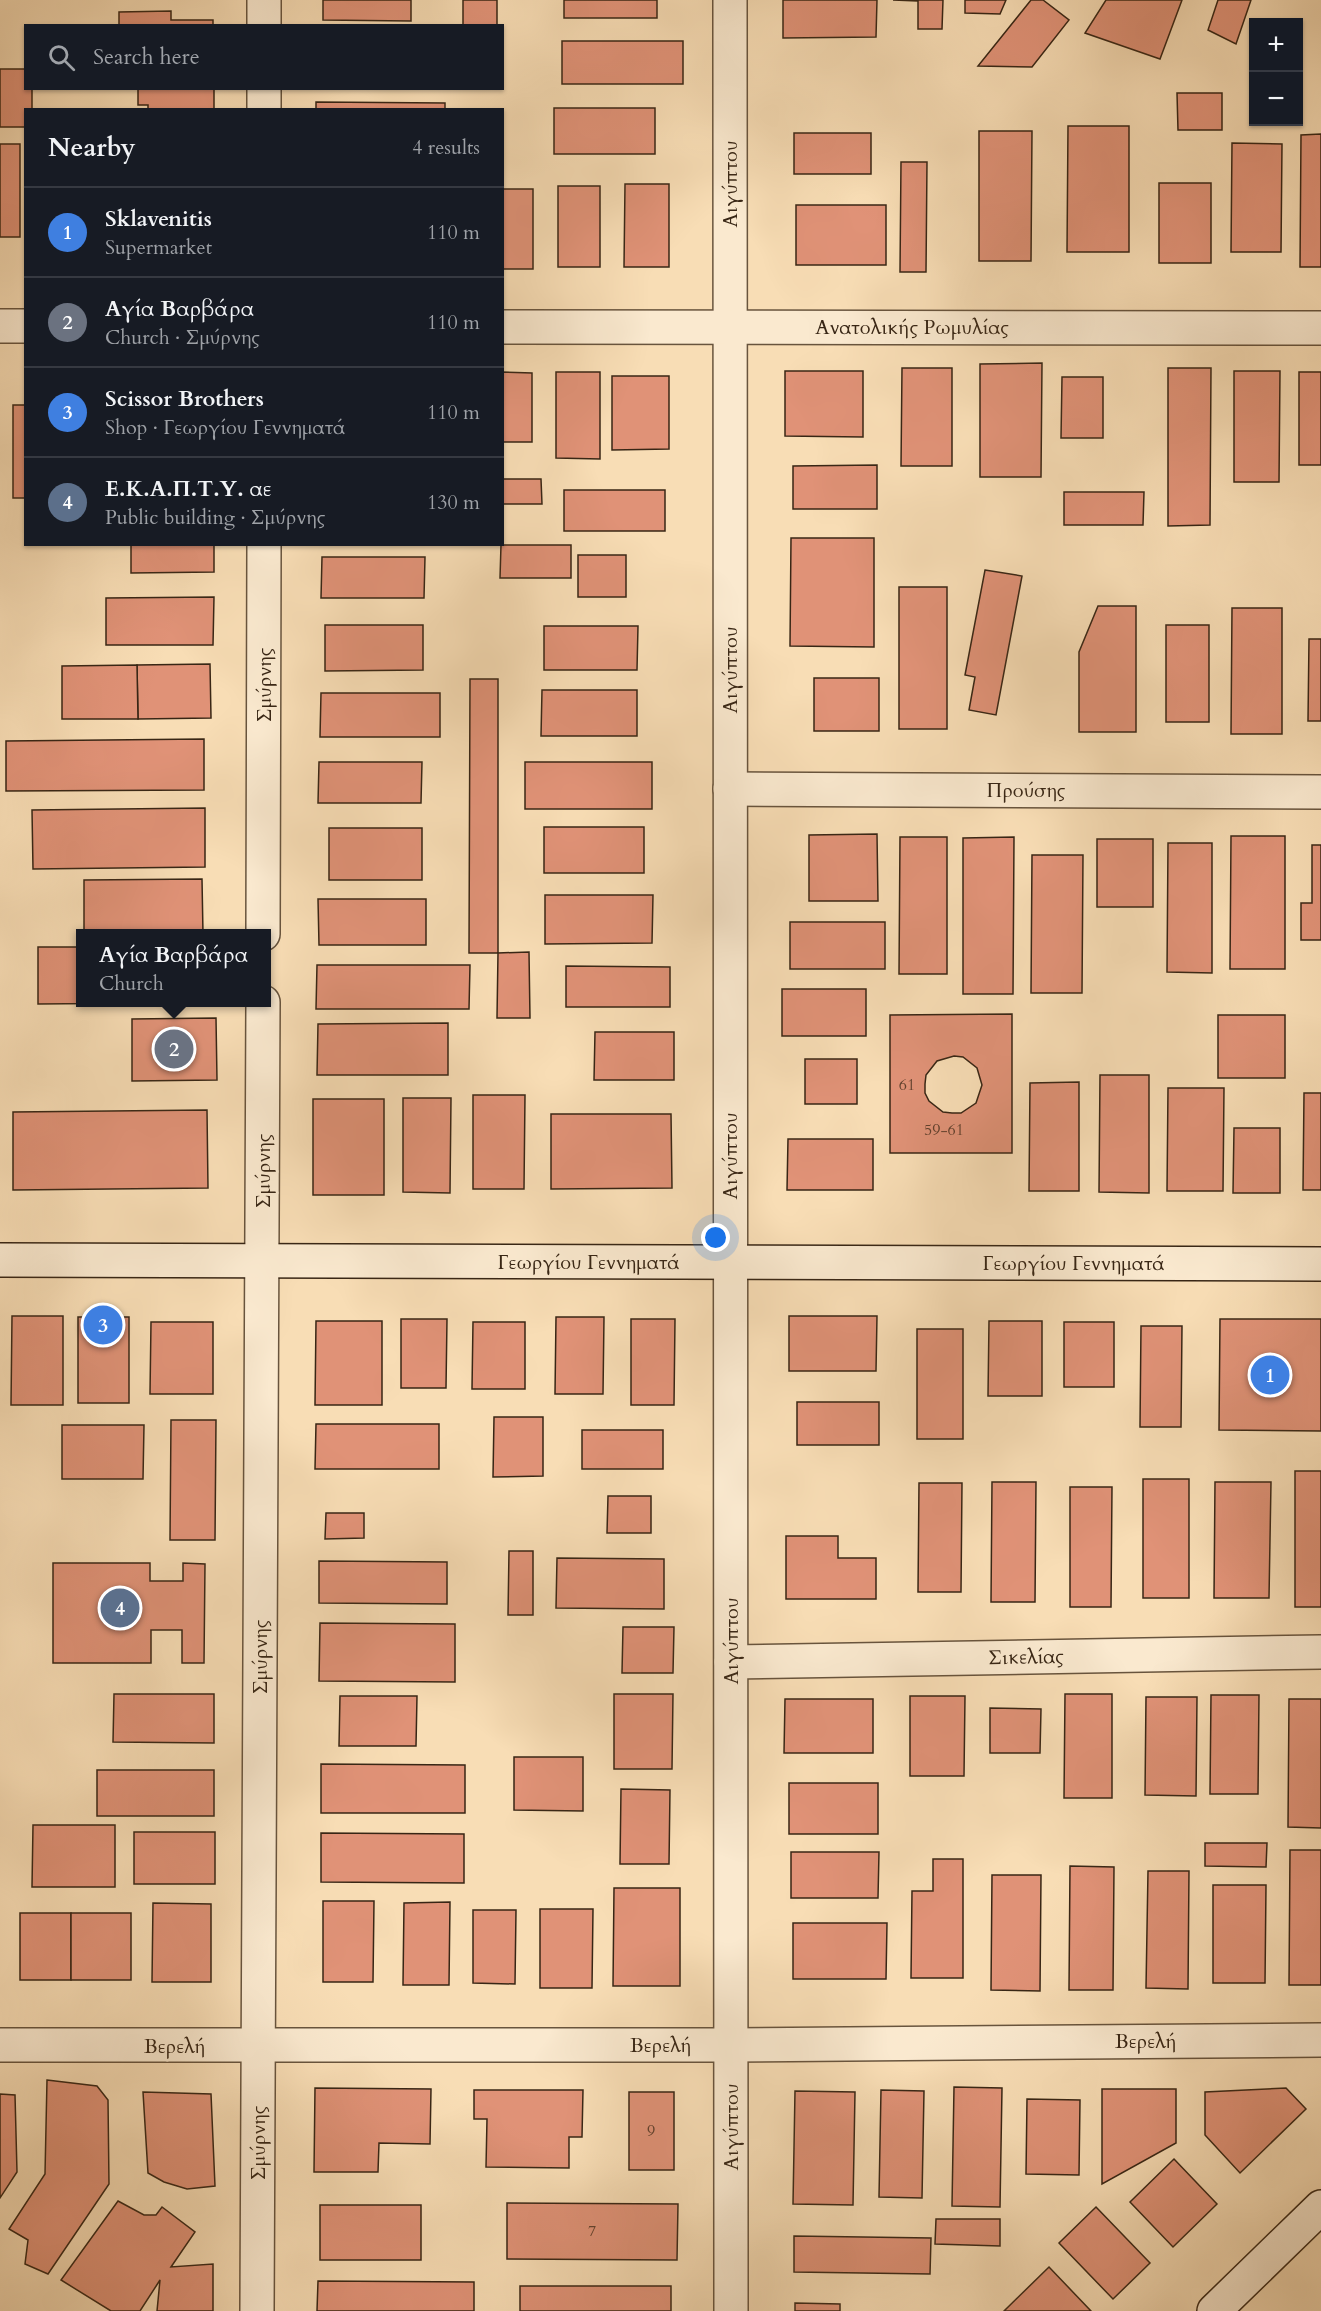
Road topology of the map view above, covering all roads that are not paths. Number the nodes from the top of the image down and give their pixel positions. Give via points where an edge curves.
1 (264, 0) edge
2 (730, 0) edge
3 (264, 24) edge
4 (264, 90) edge
5 (264, 108) edge
6 (0, 326) edge
7 (24, 326) edge
8 (504, 327) edge
9 (730, 327) junction
10 (1321, 328) edge
11 (264, 546) edge
12 (730, 789) junction
13 (1321, 792) edge
14 (264, 929) edge
15 (263, 1007) edge
16 (0, 1260) edge
17 (263, 1261) junction
18 (730, 1262) junction
19 (1321, 1264) edge
20 (1321, 1652) edge
21 (731, 1662) junction
22 (1321, 2040) edge
23 (0, 2045) edge
24 (730, 2045) junction
25 (259, 2046) junction
26 (1321, 2207) edge
27 (257, 2311) edge
28 (731, 2311) edge
29 (1214, 2311) edge

1 - 3 street
2 - 9 street, Αιγύπτου
4 - 5 street
6 - 7 street
8 - 9 street, Ανατολικής Ρωμυλίας
9 - 10 street, Ανατολικής Ρωμυλίας
9 - 12 street, Αιγύπτου
11 - 14 street, Σμύρνης
12 - 13 street, Προύσης
12 - 18 street, Αιγύπτου
15 - 17 street, Σμύρνης
16 - 17 street, Γεωργίου Γεννηματά
17 - 18 street, Γεωργίου Γεννηματά
17 - 25 street, Σμύρνης
18 - 19 street, Γεωργίου Γεννηματά
18 - 21 street, Αιγύπτου
20 - 21 street, Σικελίας
21 - 24 street, Αιγύπτου
22 - 24 street, Βερελή
23 - 25 street, Βερελή
24 - 25 street, Βερελή
24 - 28 street, Αιγύπτου
25 - 27 street, Σμύρνης
26 - 29 street

